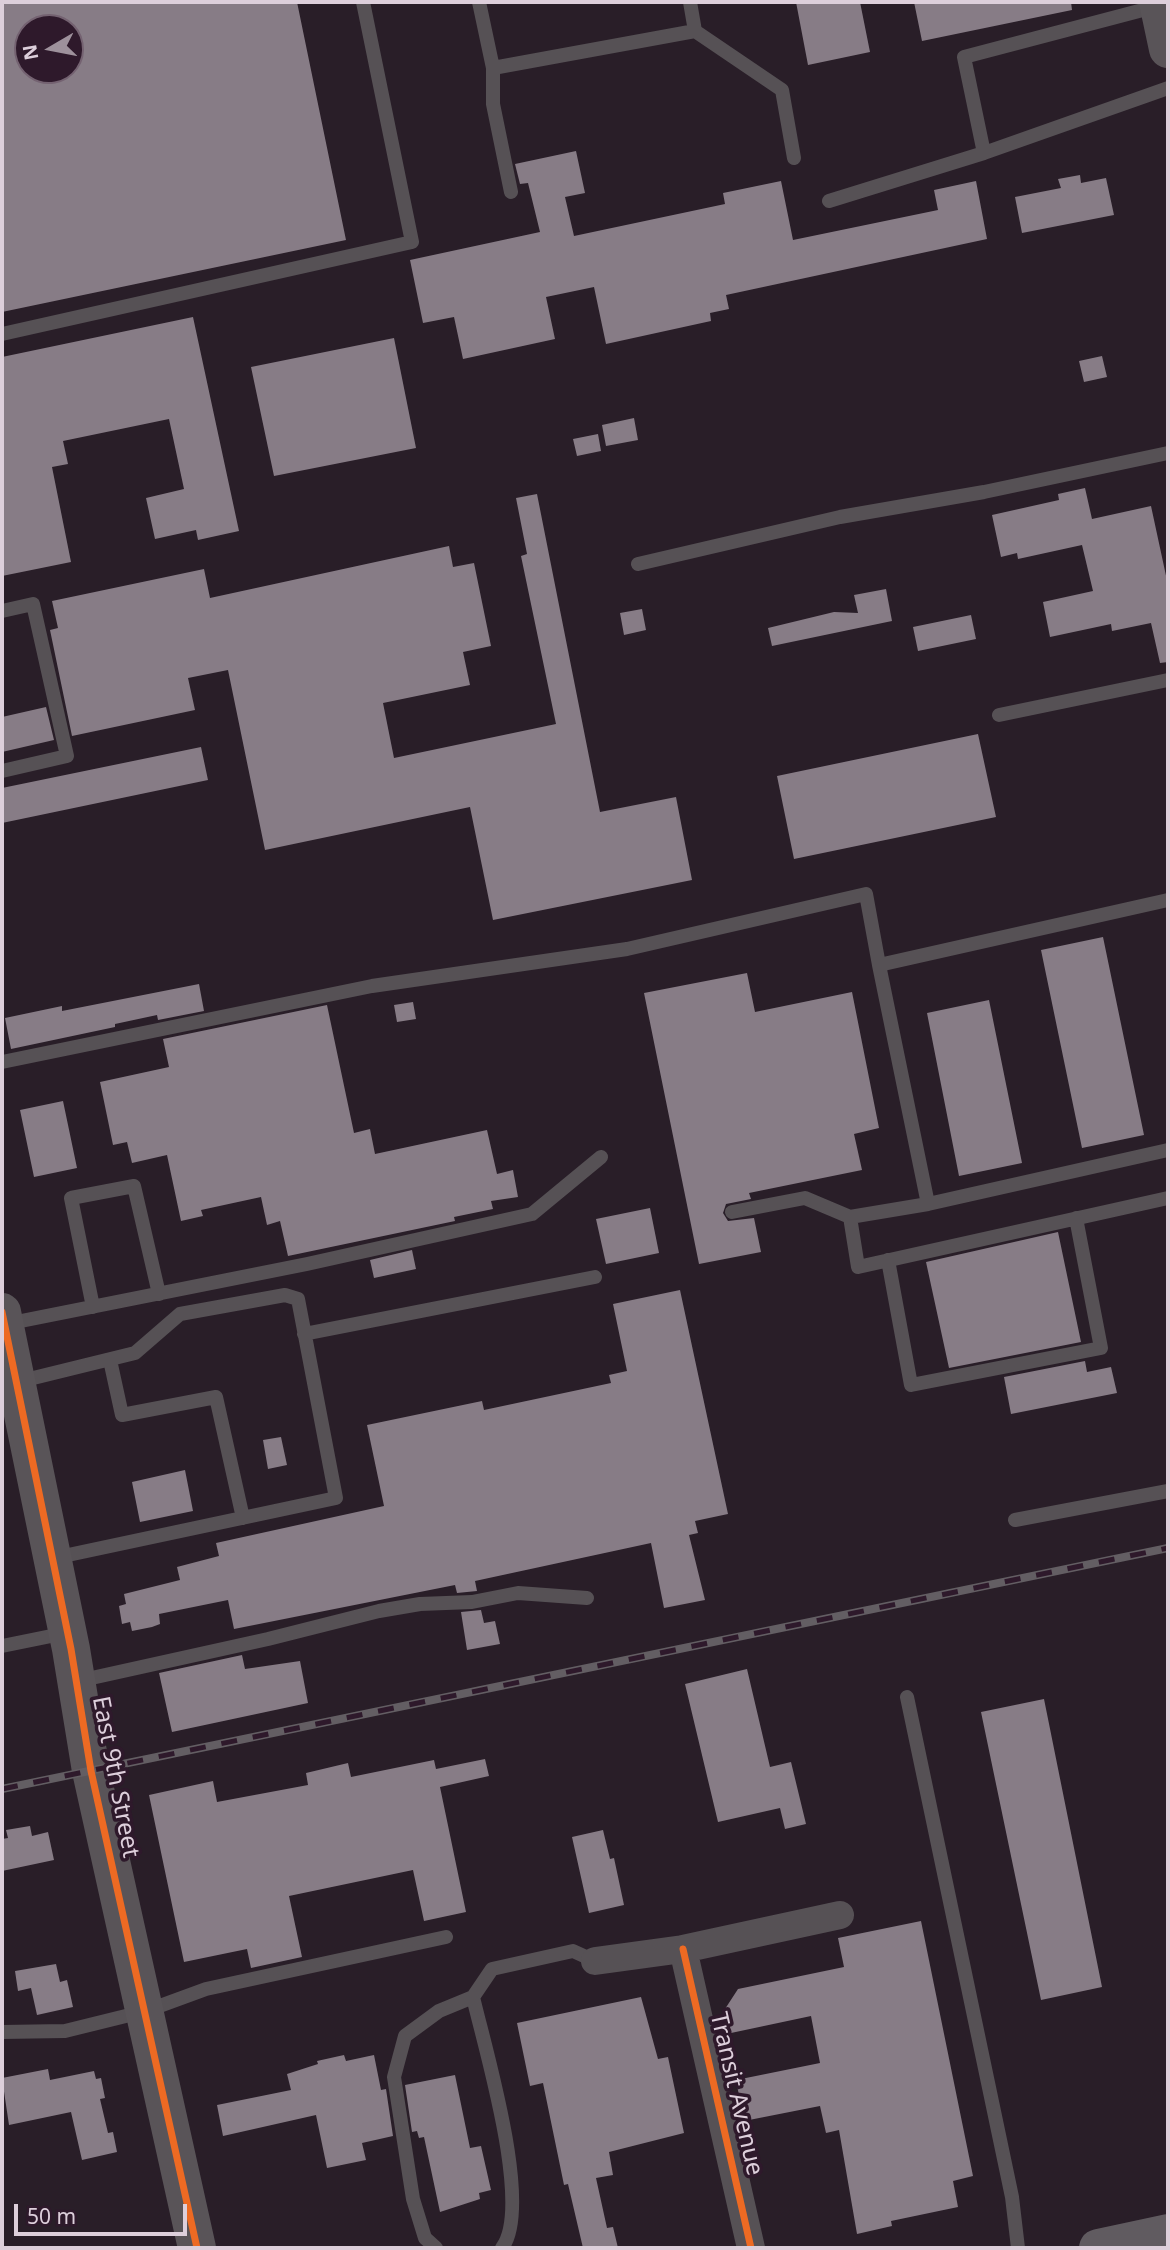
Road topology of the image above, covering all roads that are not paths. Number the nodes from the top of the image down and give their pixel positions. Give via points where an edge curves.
1 (363, 2) edge
2 (479, 2) edge
3 (690, 2) edge
4 (1159, 4) edge
5 (695, 31) junction
6 (1168, 49) edge
7 (494, 68) junction
8 (1168, 88) edge
9 (984, 153) junction
10 (794, 158) dead end
11 (511, 192) dead end
12 (829, 201) dead end
13 (2, 334) edge
14 (1168, 453) edge
15 (638, 564) dead end
16 (2, 611) edge
17 (1168, 680) edge
18 (999, 715) dead end
19 (2, 771) edge
20 (1168, 900) edge
21 (879, 965) junction
22 (2, 1062) edge
23 (1168, 1150) edge
24 (601, 1157) dead end
25 (1168, 1198) edge
26 (928, 1204) junction
27 (732, 1212) dead end
28 (850, 1217) junction
29 (1076, 1218) junction
30 (888, 1260) junction
31 (595, 1277) dead end
32 (159, 1294) junction
33 (93, 1307) junction
34 (3, 1318) edge
35 (304, 1334) junction
36 (110, 1360) junction
37 (16, 1382) junction
38 (1168, 1491) edge
39 (243, 1518) junction
40 (1015, 1520) dead end
41 (52, 1558) junction
42 (587, 1598) dead end
43 (67, 1633) junction
44 (2, 1646) edge
45 (76, 1681) junction
46 (907, 1697) dead end
47 (840, 1915) dead end
48 (446, 1937) dead end
49 (683, 1949) junction
50 (595, 1961) joint
51 (473, 1997) junction
52 (146, 2011) junction
53 (2, 2032) edge
54 (1168, 2233) edge
55 (197, 2248) edge
56 (436, 2248) edge
57 (502, 2248) edge
58 (751, 2248) edge
59 (1018, 2248) edge
60 (1098, 2248) edge

1 - 13 lane via 412,242
2 - 7 lane
3 - 5 lane
4 - 6 street
4 - 9 lane via 964,57
5 - 7 lane
5 - 10 lane via 782,90
7 - 11 lane via 494,104
8 - 9 lane
9 - 12 lane
14 - 15 lane via 840,517
16 - 19 lane via 33,604 67,756
17 - 18 lane
20 - 21 lane
21 - 22 lane via 866,894 627,949 372,986
21 - 26 lane
23 - 26 lane
24 - 32 lane via 532,1214
25 - 29 lane
26 - 28 lane
27 - 28 lane via 805,1198
28 - 30 lane via 858,1267
29 - 30 lane
29 - 30 lane via 1101,1348 911,1385
31 - 35 lane
32 - 33 lane
32 - 33 lane via 134,1186 71,1198
33 - 34 lane
34 - 37 street, East 9th Street
35 - 36 lane via 298,1299 285,1295 180,1314 135,1353
35 - 39 lane via 336,1498
36 - 37 lane
36 - 39 lane via 122,1415 216,1397
37 - 41 street, East 9th Street
38 - 40 lane
39 - 41 lane
41 - 43 street, East 9th Street
42 - 45 lane via 518,1594 420,1604
43 - 44 lane
43 - 45 street, East 9th Street
45 - 52 street, East 9th Street via 91,1771
46 - 59 lane via 1012,2197
47 - 49 street
48 - 52 lane via 206,1989
49 - 50 street
49 - 58 street, Transit Avenue
50 - 51 lane via 573,1951 492,1969
51 - 56 lane via 439,2011 405,2036 394,2077 414,2199 425,2238
51 - 57 lane via 501,2119 514,2203 509,2238
52 - 53 lane via 65,2031
52 - 55 street, East 9th Street
54 - 60 main road

